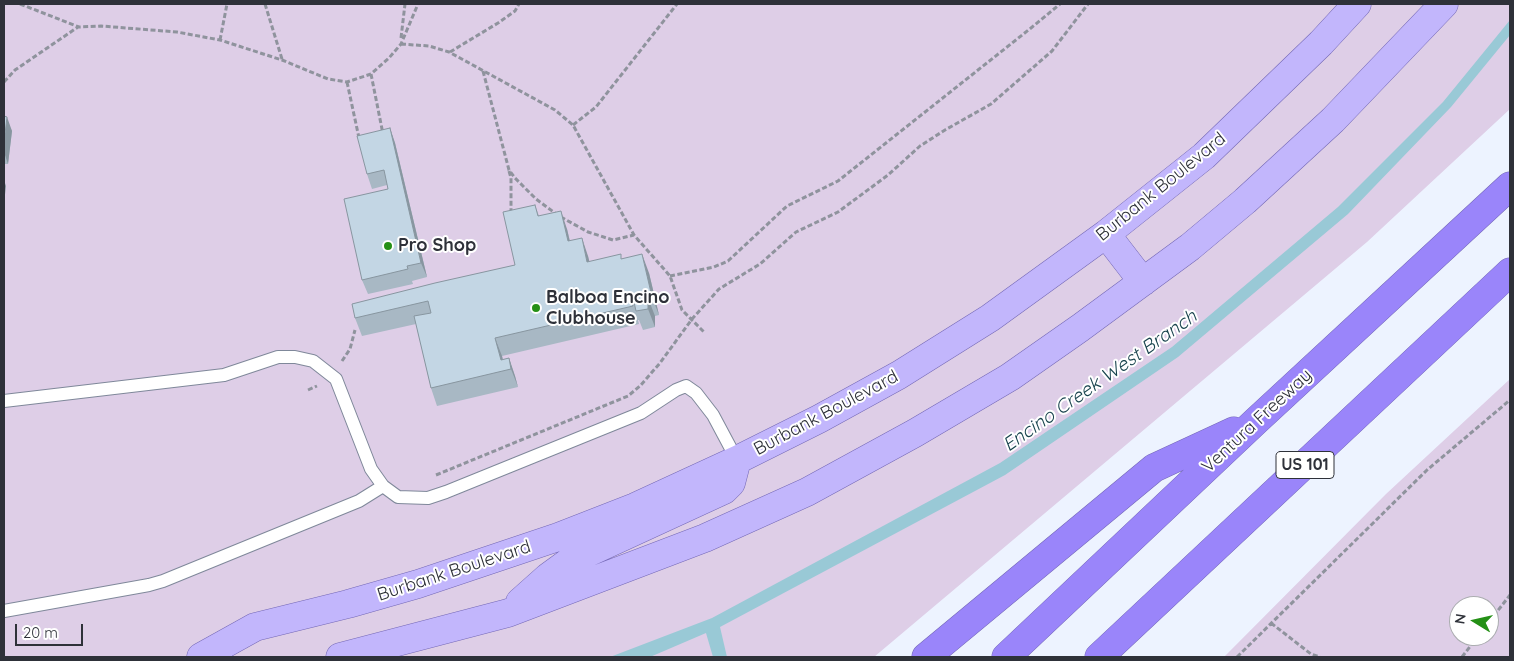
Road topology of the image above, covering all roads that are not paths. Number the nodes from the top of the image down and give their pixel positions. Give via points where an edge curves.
1 (1357, 4) edge
2 (1444, 4) edge
3 (1510, 186) edge
4 (1106, 234) junction
5 (1510, 272) edge
6 (1143, 282) junction
7 (4, 401) edge
8 (1256, 421) junction
9 (737, 460) junction
10 (383, 486) junction
11 (4, 611) edge
12 (508, 613) junction
13 (201, 657) edge
14 (340, 657) edge
15 (926, 657) edge
16 (1006, 657) edge
17 (1099, 657) edge

1 - 4 main road, Burbank Boulevard via 1204,156
2 - 6 main road via 1333,120 1190,247
3 - 8 highway, Ventura Freeway
4 - 6 main road
4 - 9 main road, Burbank Boulevard via 990,318 899,375 819,420
5 - 17 highway, US 101
6 - 12 main road via 1010,377 807,492 705,538
7 - 10 lane via 224,375 278,357 313,361 336,378 370,469
8 - 15 highway via 1154,468
8 - 16 highway, Ventura Freeway
9 - 10 lane via 713,415 696,393 686,386 641,413 428,498 398,497
9 - 12 main road via 731,483 724,490 570,561
9 - 13 main road, Burbank Boulevard via 635,507 558,537 410,586 255,627
10 - 11 lane via 359,501 164,581
12 - 14 main road

